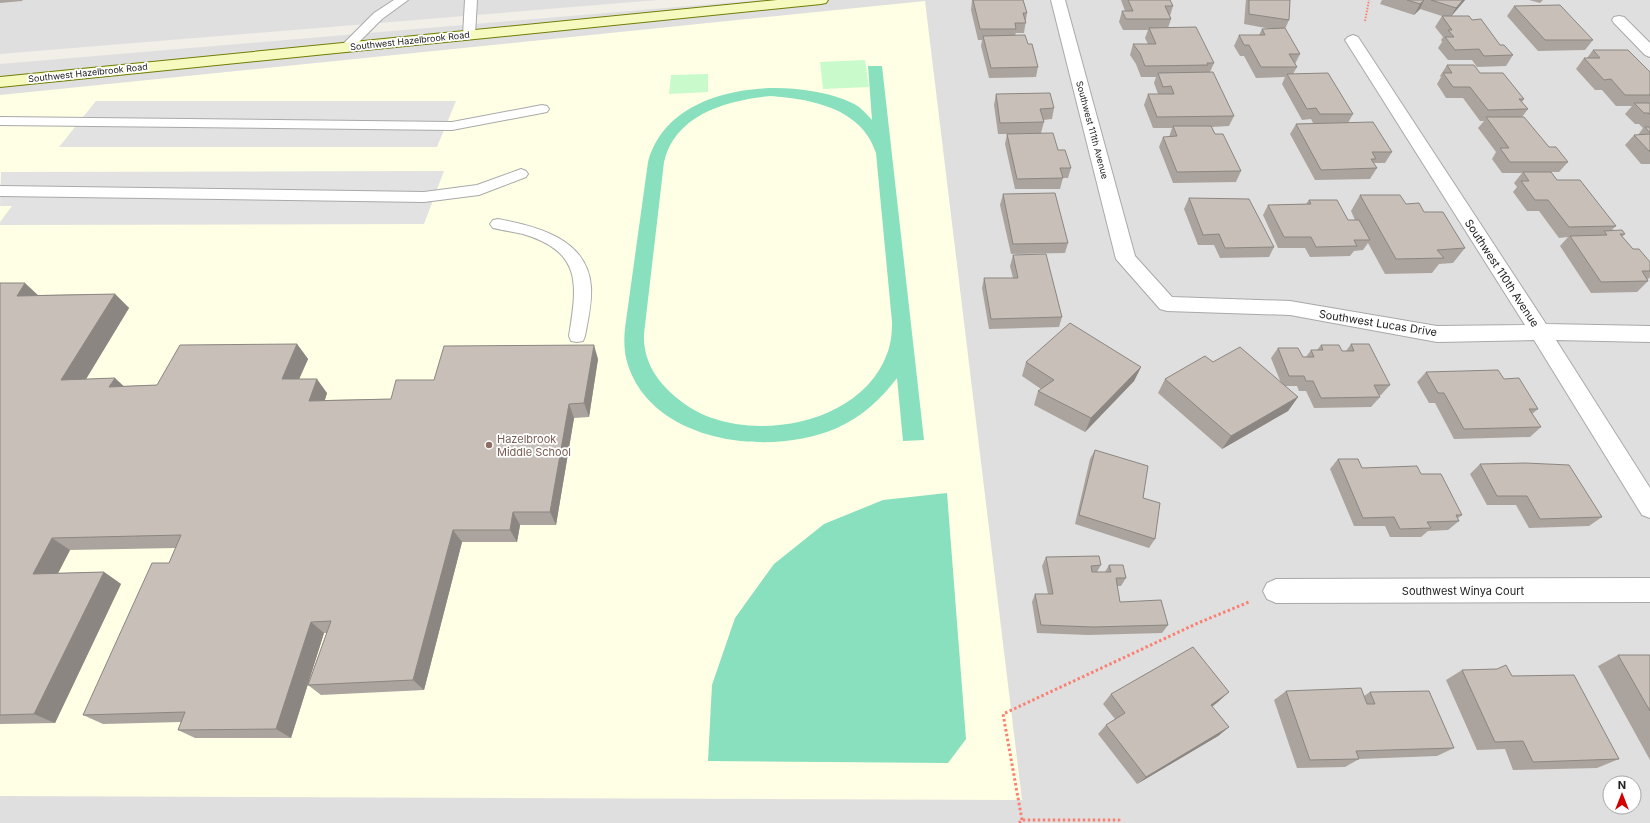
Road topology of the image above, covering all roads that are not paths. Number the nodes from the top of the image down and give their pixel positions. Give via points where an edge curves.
1 (402, 0) edge
2 (471, 0) edge
3 (821, 0) edge
4 (1058, 0) edge
5 (1619, 20) dead end
6 (469, 35) junction
7 (1353, 40) dead end
8 (347, 47) junction
9 (1650, 52) edge
10 (0, 82) edge
11 (542, 109) dead end
12 (0, 121) edge
13 (521, 174) dead end
14 (0, 191) edge
15 (498, 224) dead end
16 (1126, 259) joint
17 (1540, 332) junction
18 (1650, 334) edge
19 (577, 336) dead end
20 (1650, 508) edge
21 (1650, 590) edge
22 (1276, 591) road end

1 - 8 lane via 378,16
2 - 6 lane
3 - 6 street, Southwest Hazelbrook Road
4 - 16 street, Southwest 111th Avenue
5 - 9 street
6 - 8 street, Southwest Hazelbrook Road
7 - 17 street, Southwest 110th Avenue
8 - 10 street, Southwest Hazelbrook Road
11 - 12 lane via 452,126
13 - 14 lane via 479,190 424,197
15 - 19 lane via 545,236 568,251 578,264 584,285
16 - 17 street, Southwest Lucas Drive via 1167,304 1290,308 1437,334
17 - 18 street, Southwest Lucas Drive
17 - 20 street, Southwest 110th Avenue
21 - 22 street, Southwest Winya Court

